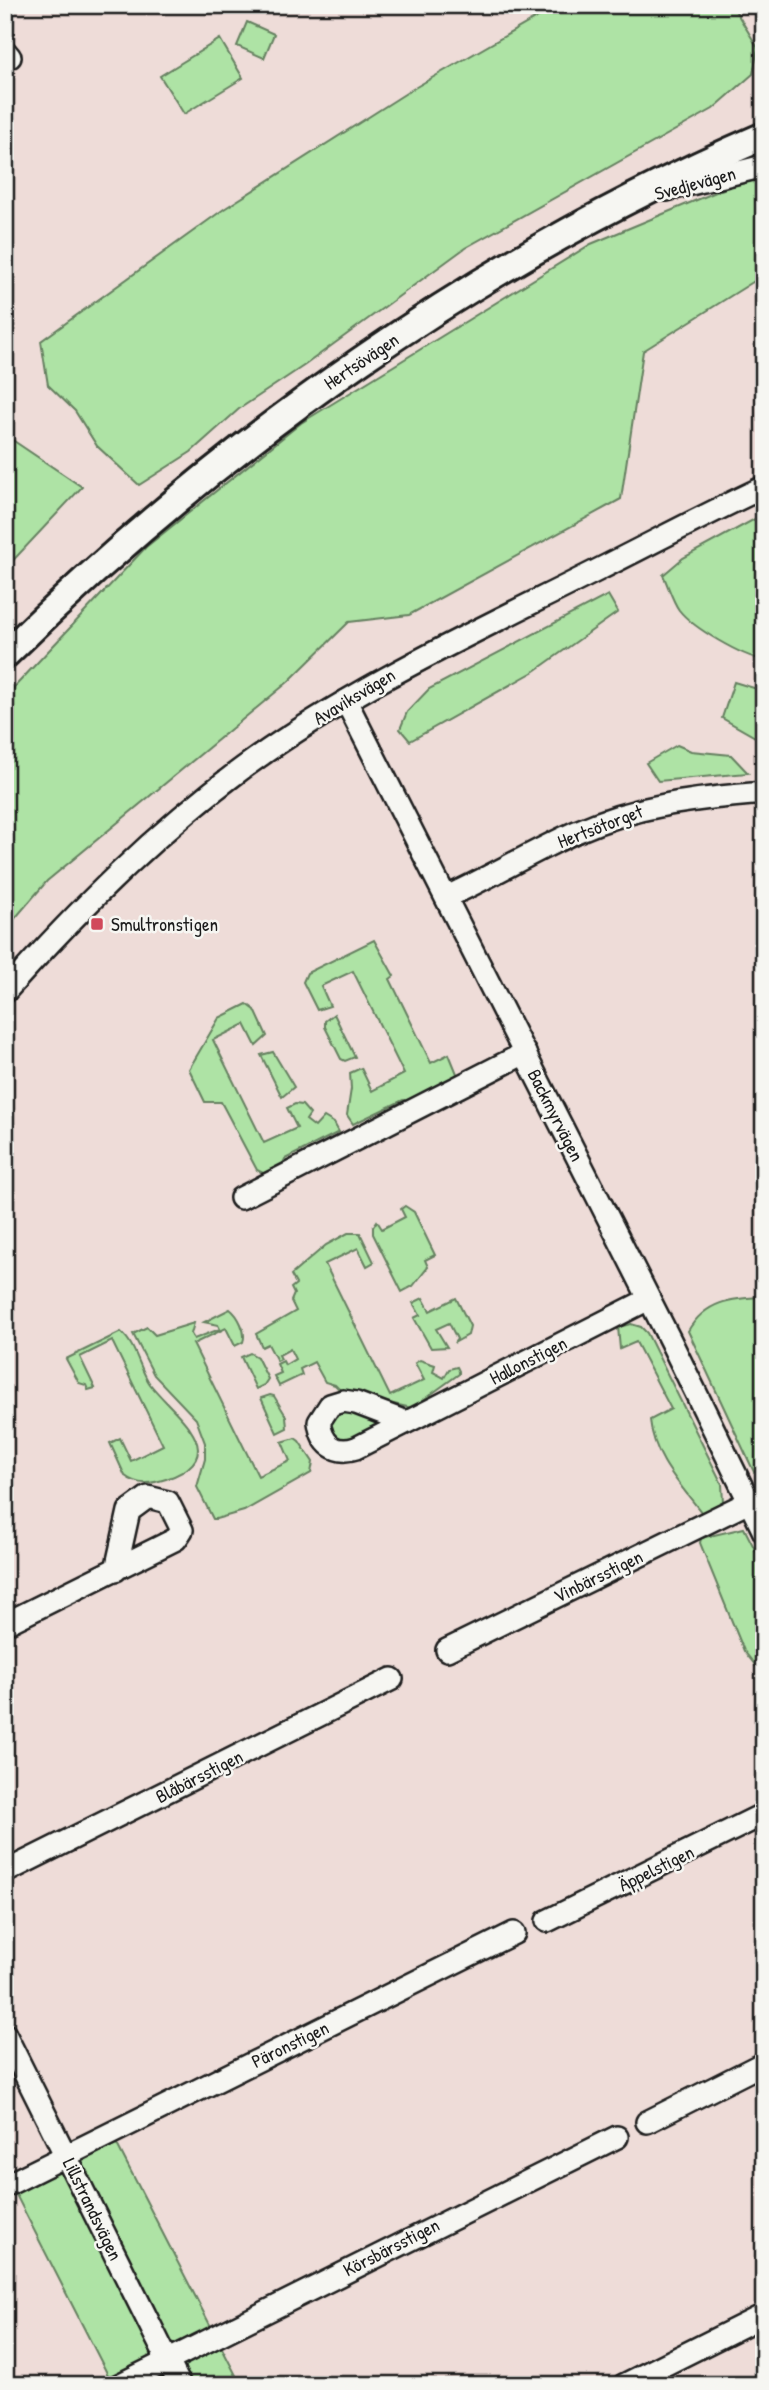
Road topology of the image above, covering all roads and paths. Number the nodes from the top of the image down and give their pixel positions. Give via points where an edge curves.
1 (764, 136) edge
2 (764, 166) edge
3 (627, 202) junction
4 (764, 486) edge
5 (5, 655) edge
6 (346, 701) junction
7 (764, 793) edge
8 (447, 897) junction
9 (5, 992) edge
10 (525, 1053) junction
11 (240, 1198) dead end
12 (649, 1298) junction
13 (406, 1422) dead end
14 (749, 1502) junction
15 (764, 1532) edge
16 (116, 1570) dead end
17 (5, 1623) edge
18 (447, 1650) dead end
19 (391, 1679) dead end
20 (764, 1814) edge
21 (5, 1872) edge
22 (547, 1921) dead end
23 (514, 1933) dead end
24 (5, 2034) edge
25 (764, 2063) edge
26 (647, 2122) dead end
27 (617, 2137) dead end
28 (66, 2156) junction
29 (5, 2186) edge
30 (764, 2315) edge
31 (168, 2361) junction
32 (119, 2385) edge
33 (180, 2385) edge
34 (624, 2385) edge

1 - 3 main road, Hertsövägen
2 - 3 street, Svedjevägen
3 - 5 main road, Hertsövägen via 431,315 304,400 166,506
4 - 6 street, Avaviksvägen via 459,637
6 - 8 street, Backmyrvägen
6 - 9 street, Avaviksvägen via 244,767 147,846
7 - 8 street, Hertsötorget via 662,804 617,816 577,831
8 - 10 street, Backmyrvägen
10 - 11 street
10 - 12 street, Backmyrvägen
12 - 13 street, Hallonstigen
12 - 14 street, Backmyrvägen
14 - 15 street, Backmyrvägen
14 - 18 street, Vinbärsstigen
16 - 17 street
19 - 21 street, Blåbärsstigen
20 - 22 street, Äppelstigen
23 - 28 street, Päronstigen
24 - 28 street, Lillstrandsvägen
25 - 26 street
27 - 31 street, Körsbärsstigen
28 - 29 street, Päronstigen
28 - 31 street, Lillstrandsvägen
30 - 34 street
31 - 32 street, Körsbärsstigen
31 - 33 street, Lillstrandsvägen

